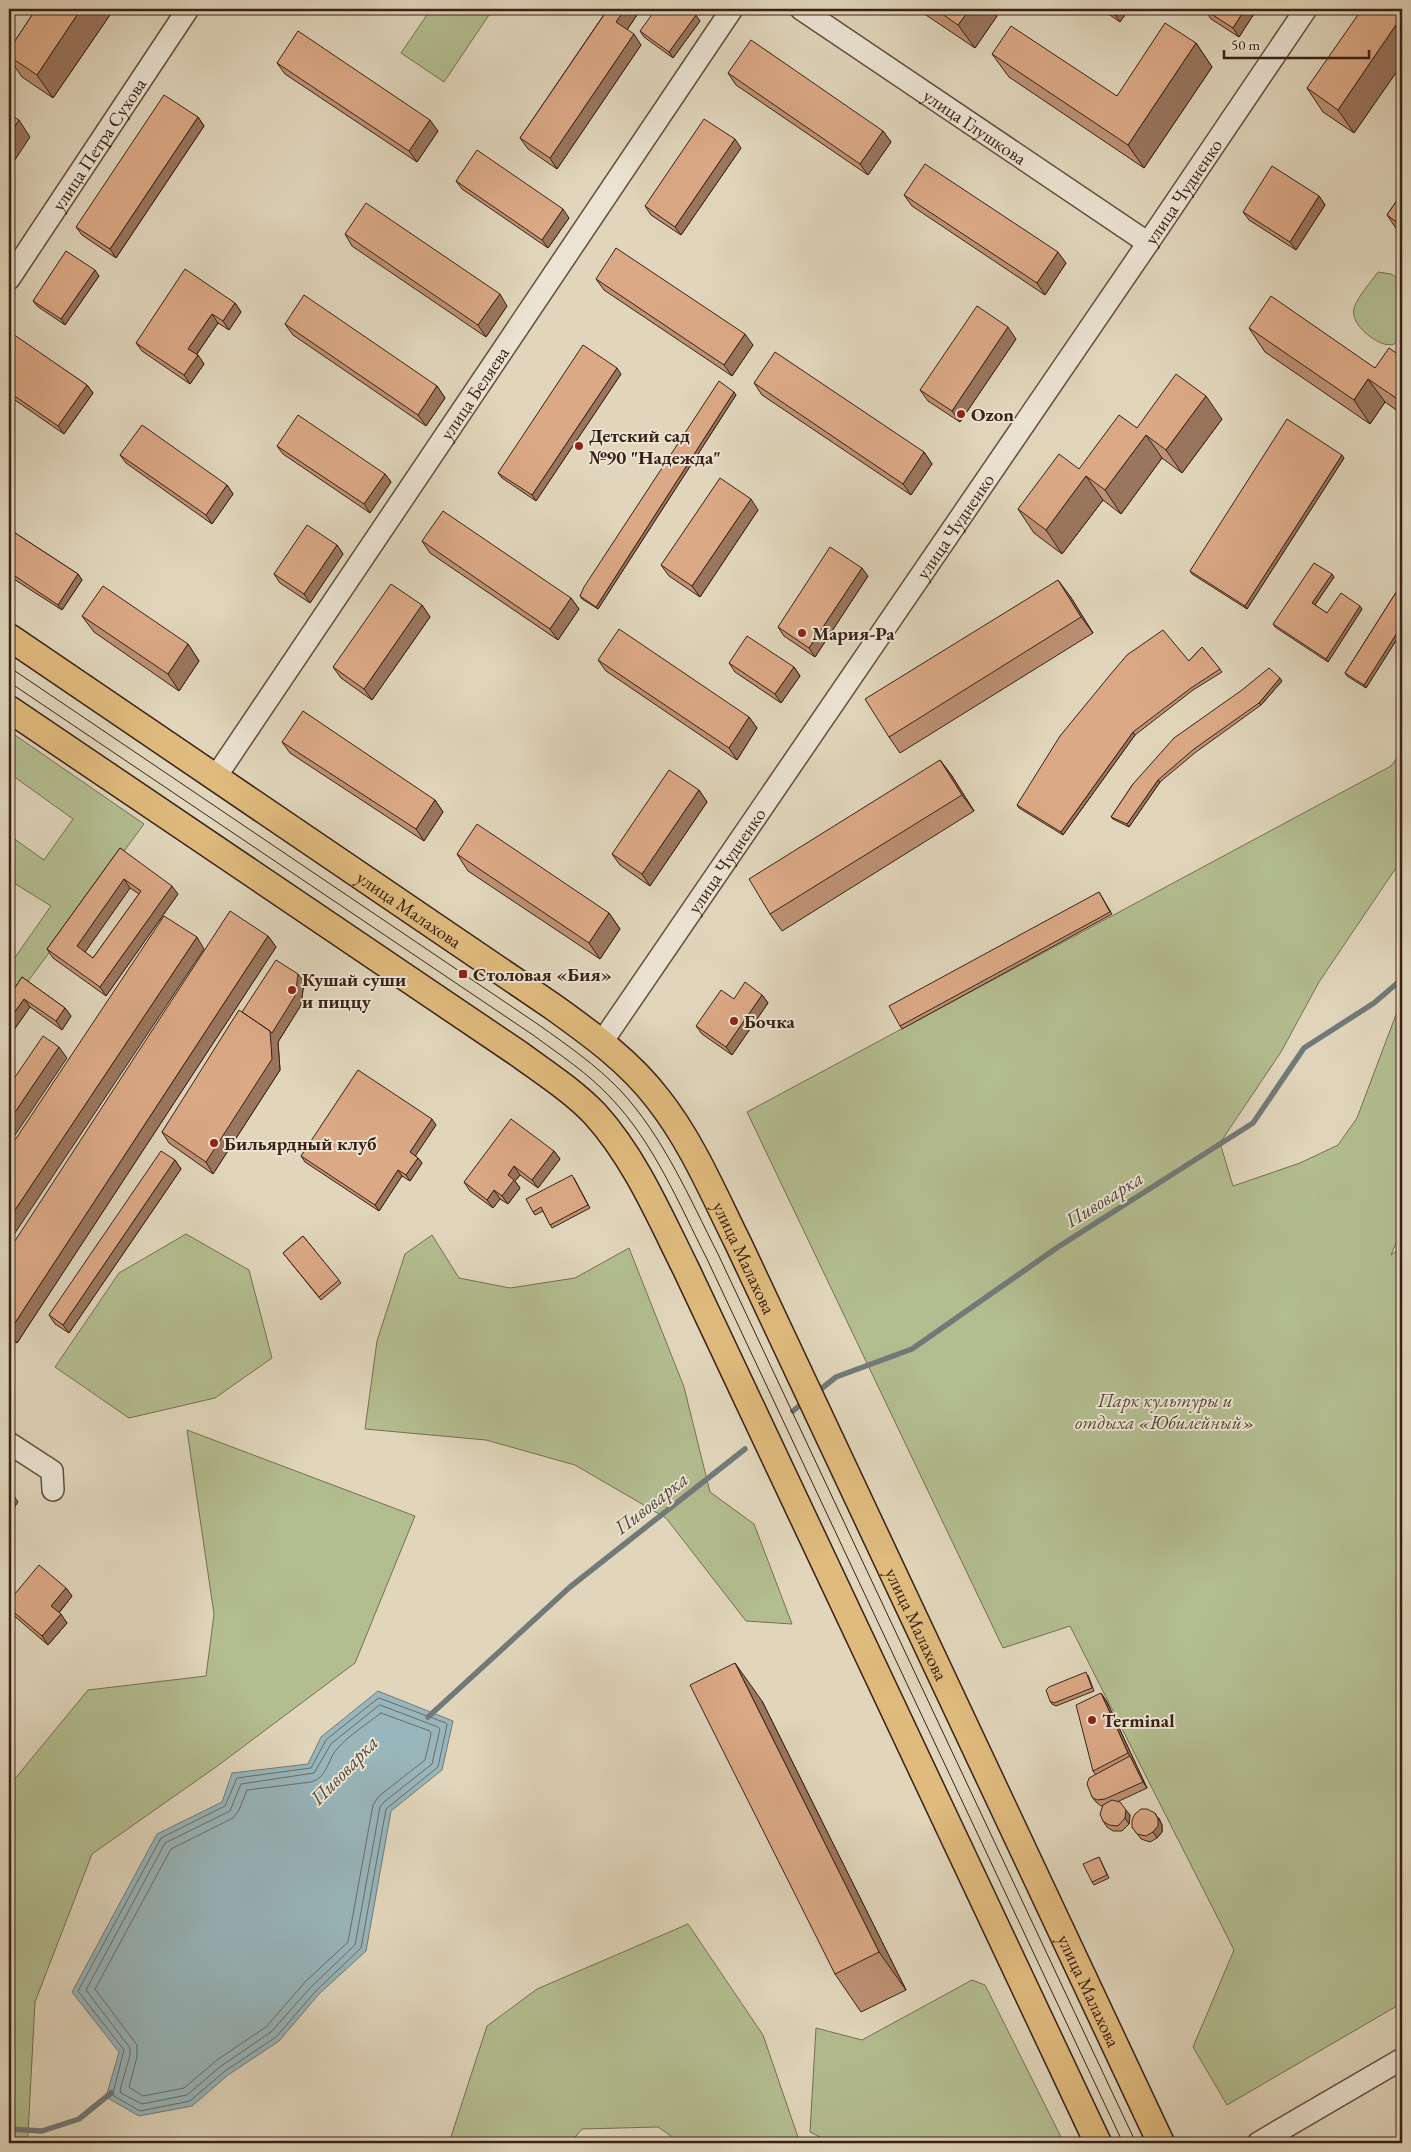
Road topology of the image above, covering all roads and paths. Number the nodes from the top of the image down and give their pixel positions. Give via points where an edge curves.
1 (188, 9) edge
2 (732, 9) edge
3 (802, 9) edge
4 (1306, 9) edge
5 (1148, 243) junction
6 (9, 279) edge
7 (9, 638) edge
8 (9, 709) edge
9 (215, 778) junction
10 (602, 1042) junction
11 (9, 1443) edge
12 (53, 1490) dead end
13 (1402, 2059) edge
14 (1098, 2143) edge
15 (1161, 2143) edge
16 (1258, 2143) edge

1 - 6 street, улица Петра Сухова
2 - 9 street, улица Беляева
3 - 5 street, улица Глушкова
4 - 5 street, улица Чудненко
5 - 10 street, улица Чудненко
7 - 9 main road, улица Малахова
8 - 14 main road via 519,1054 595,1114 615,1140 637,1175 686,1270
9 - 10 main road, улица Малахова
10 - 15 main road, улица Малахова via 659,1100 683,1137 734,1234
11 - 12 street via 52,1471
13 - 16 street

